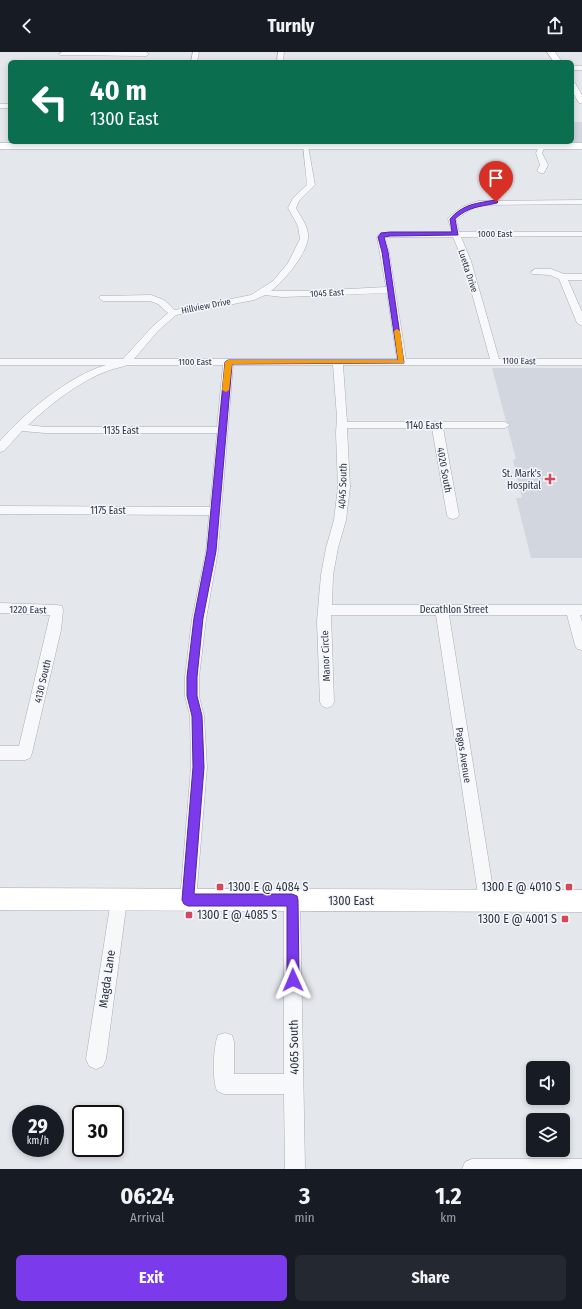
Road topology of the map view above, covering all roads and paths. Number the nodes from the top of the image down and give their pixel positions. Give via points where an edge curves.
1 (146, 53) edge
2 (62, 55) edge
3 (574, 88) edge
4 (582, 101) edge
5 (14, 144) edge
6 (85, 144) edge
7 (176, 144) edge
8 (292, 144) edge
9 (408, 144) edge
10 (474, 144) edge
11 (0, 146) edge
12 (305, 146) junction
13 (542, 146) junction
14 (582, 146) edge
15 (541, 171) dead end
16 (582, 202) edge
17 (456, 234) junction
18 (582, 234) edge
19 (535, 272) dead end
20 (563, 277) junction
21 (582, 277) edge
22 (391, 290) junction
23 (264, 292) junction
24 (103, 298) dead end
25 (173, 313) junction
26 (582, 323) edge
27 (495, 361) junction
28 (0, 362) edge
29 (228, 362) junction
30 (338, 362) junction
31 (402, 362) junction
32 (582, 362) edge
33 (124, 363) junction
34 (342, 425) junction
35 (437, 425) junction
36 (505, 425) dead end
37 (19, 427) junction
38 (222, 430) junction
39 (0, 448) edge
40 (0, 510) edge
41 (215, 511) junction
42 (453, 515) dead end
43 (0, 608) edge
44 (442, 609) junction
45 (57, 610) joint
46 (325, 610) junction
47 (577, 610) edge
48 (582, 645) edge
49 (327, 702) dead end
50 (0, 753) edge
51 (0, 900) edge
52 (119, 900) junction
53 (188, 900) junction
54 (292, 900) junction
55 (487, 901) junction
56 (582, 901) edge
57 (225, 1042) dead end
58 (96, 1059) dead end
59 (294, 1084) junction
60 (295, 1169) edge
61 (472, 1169) edge
62 (582, 1169) edge

1 - 2 street
3 - 4 main road
5 - 6 main road
5 - 11 main road
6 - 7 main road
7 - 8 main road
8 - 12 main road
9 - 10 main road
9 - 12 main road
10 - 13 main road
12 - 23 street, Hillview Drive via 311,185 296,200 292,208 304,231 304,240 290,268
13 - 14 main road
13 - 15 street via 539,153 544,165
16 - 17 street, Luetta Drive via 478,203 452,219
17 - 18 street, 1000 East
17 - 22 street, 1000 East via 383,235 381,237
17 - 27 street, Luetta Drive via 467,261
19 - 20 street via 551,272
20 - 21 street
20 - 26 street
22 - 23 street, 1045 East via 334,294
22 - 31 street
23 - 25 street, Hillview Drive via 254,297
24 - 25 street via 151,298 161,302
25 - 33 street, Hillview Drive
27 - 31 street, 1100 East
27 - 32 street, 1100 East
28 - 33 street, 1100 East
29 - 30 street, 1100 East
29 - 33 street, 1100 East
29 - 38 street
30 - 31 street, 1100 East
30 - 34 street, 4045 South
33 - 37 street, Hillview Drive via 106,368 60,395
34 - 35 street, 1140 East
34 - 46 street, 4045 South via 343,504 330,560
35 - 36 street, 1140 East
35 - 42 street, 4020 South
37 - 38 street, 1135 East via 45,430
37 - 39 street, Hillview Drive
38 - 41 street
40 - 41 street, 1175 East
41 - 53 street via 212,551 199,618 192,677 199,767
43 - 45 street, 1220 East
44 - 46 street, Decathlon Street
44 - 47 street, Decathlon Street
44 - 55 street, Pagos Avenue
45 - 50 street, 4130 South via 25,752
46 - 49 street, Manor Circle
47 - 48 street
51 - 52 main road, 1300 East
52 - 53 main road, 1300 East
52 - 58 street, Magda Lane
53 - 54 main road, 1300 East
54 - 55 main road, 1300 East
54 - 59 street, 4065 South
55 - 56 main road, 1300 East
57 - 59 street via 224,1084
59 - 60 street, 4065 South
61 - 62 street

